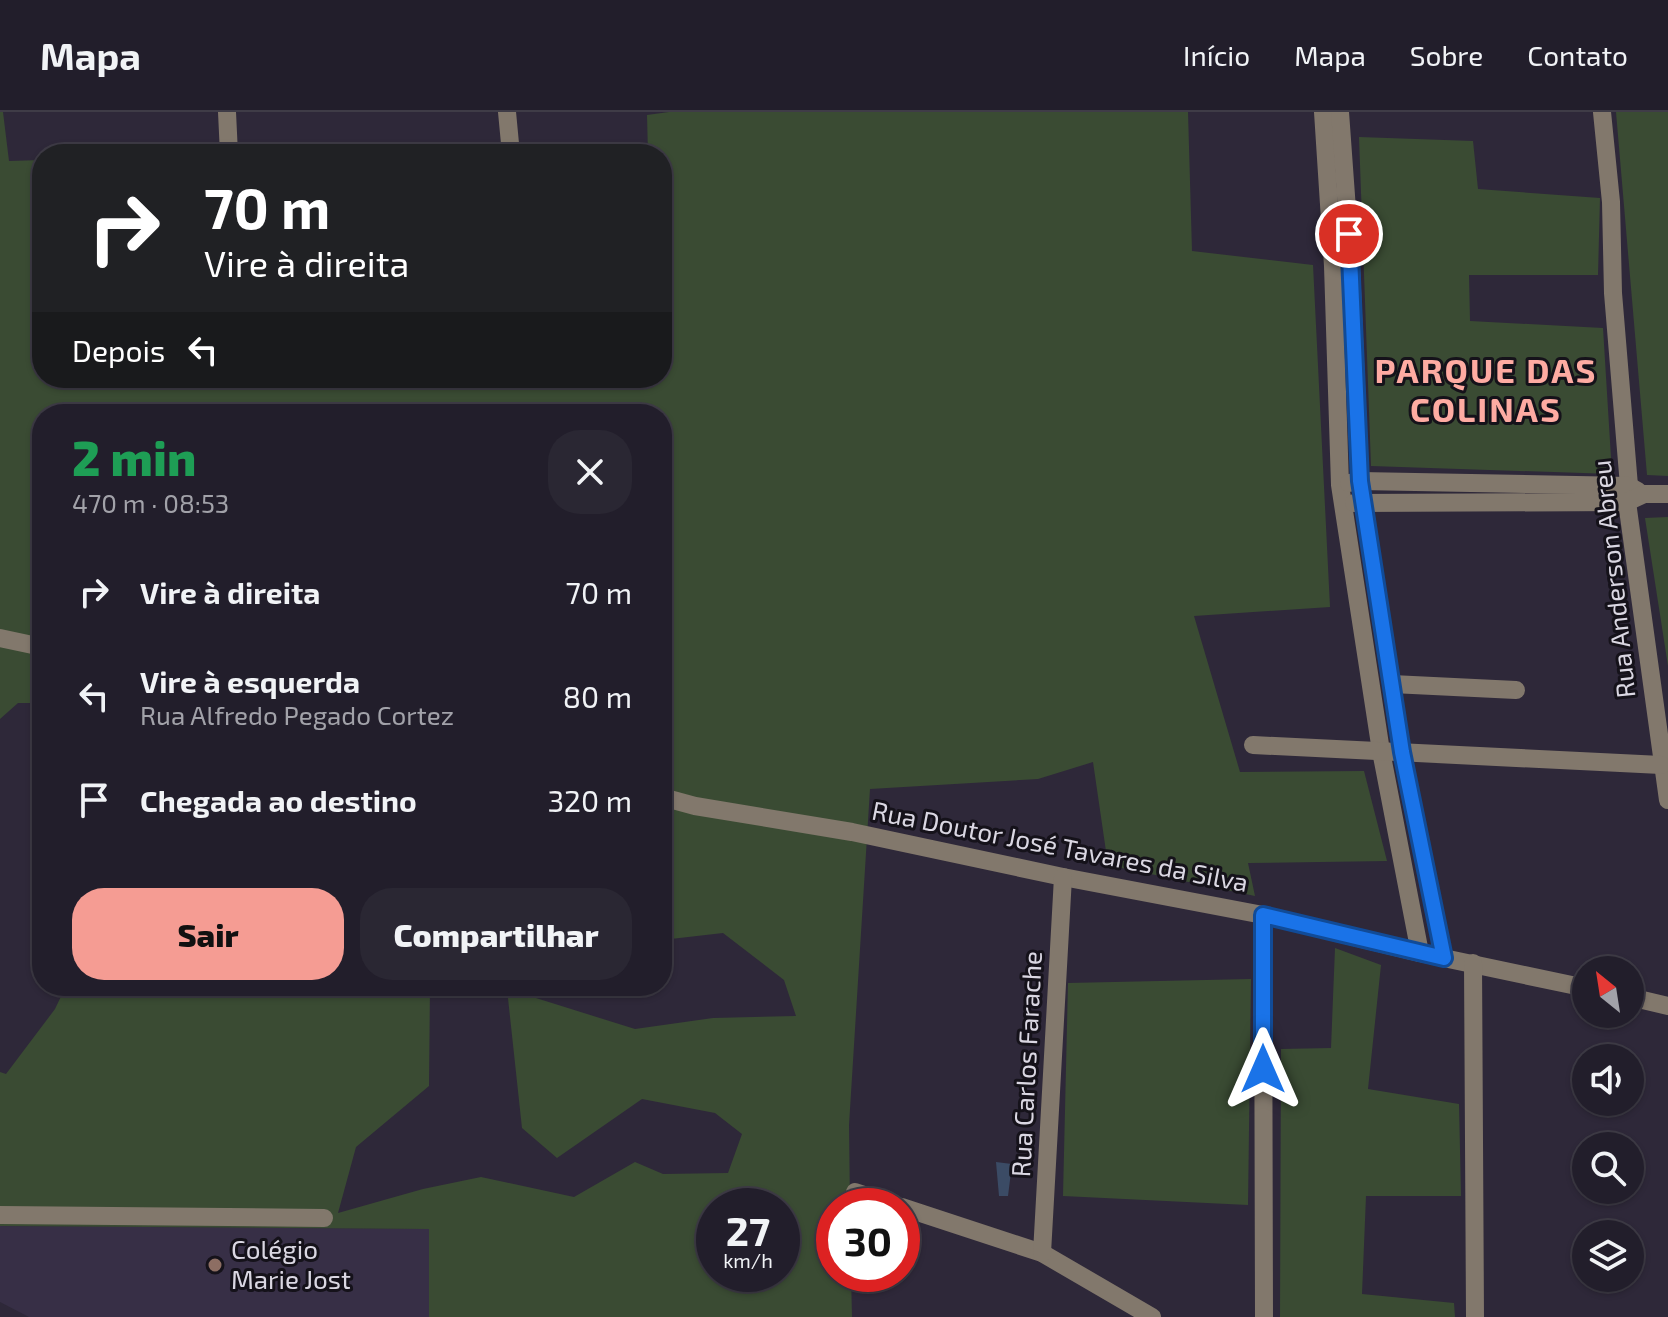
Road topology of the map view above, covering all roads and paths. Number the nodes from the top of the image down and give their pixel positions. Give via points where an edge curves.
1 (227, 112) edge
2 (507, 112) edge
3 (1323, 112) edge
4 (1340, 112) edge
5 (1602, 112) edge
6 (229, 144) edge
7 (510, 144) edge
8 (1342, 266) junction
9 (1360, 481) junction
10 (1340, 485) junction
11 (1633, 494) junction
12 (1668, 494) edge
13 (1362, 501) junction
14 (1343, 505) junction
15 (0, 638) edge
16 (32, 645) edge
17 (1399, 685) junction
18 (1516, 690) dead end
19 (1253, 745) dead end
20 (1381, 751) junction
21 (1402, 752) junction
22 (1661, 765) junction
23 (672, 800) edge
24 (1668, 800) edge
25 (1063, 877) junction
26 (1263, 915) junction
27 (1420, 953) junction
28 (1444, 958) junction
29 (1473, 963) junction
30 (1572, 985) edge
31 (1644, 1000) edge
32 (1668, 1006) edge
33 (920, 1213) edge
34 (0, 1215) edge
35 (324, 1218) dead end
36 (1042, 1253) junction
37 (1152, 1317) edge
38 (1264, 1317) edge
39 (1475, 1317) edge

1 - 6 street
2 - 7 street
3 - 8 street
4 - 8 street
5 - 11 street, Rua Anderson Abreu
8 - 9 street
8 - 10 street
9 - 10 street
9 - 11 street
9 - 13 street
10 - 14 street
11 - 12 street
11 - 13 street
11 - 22 street, Rua Anderson Abreu
13 - 14 street
13 - 17 street
14 - 20 street
15 - 16 street
17 - 18 street
17 - 21 street
19 - 20 street
20 - 21 street
20 - 27 street
21 - 22 street
21 - 28 street
22 - 24 street, Rua Anderson Abreu
23 - 25 street, Rua Doutor José Tavares da Silva
25 - 26 street, Rua Doutor José Tavares da Silva
25 - 36 street, Rua Carlos Farache
26 - 27 street, Rua Doutor José Tavares da Silva
26 - 38 street
27 - 28 street, Rua Doutor José Tavares da Silva
28 - 29 street, Rua Doutor José Tavares da Silva
29 - 30 street, Rua Doutor José Tavares da Silva
29 - 39 street
31 - 32 street
33 - 36 street
34 - 35 street
36 - 37 street

